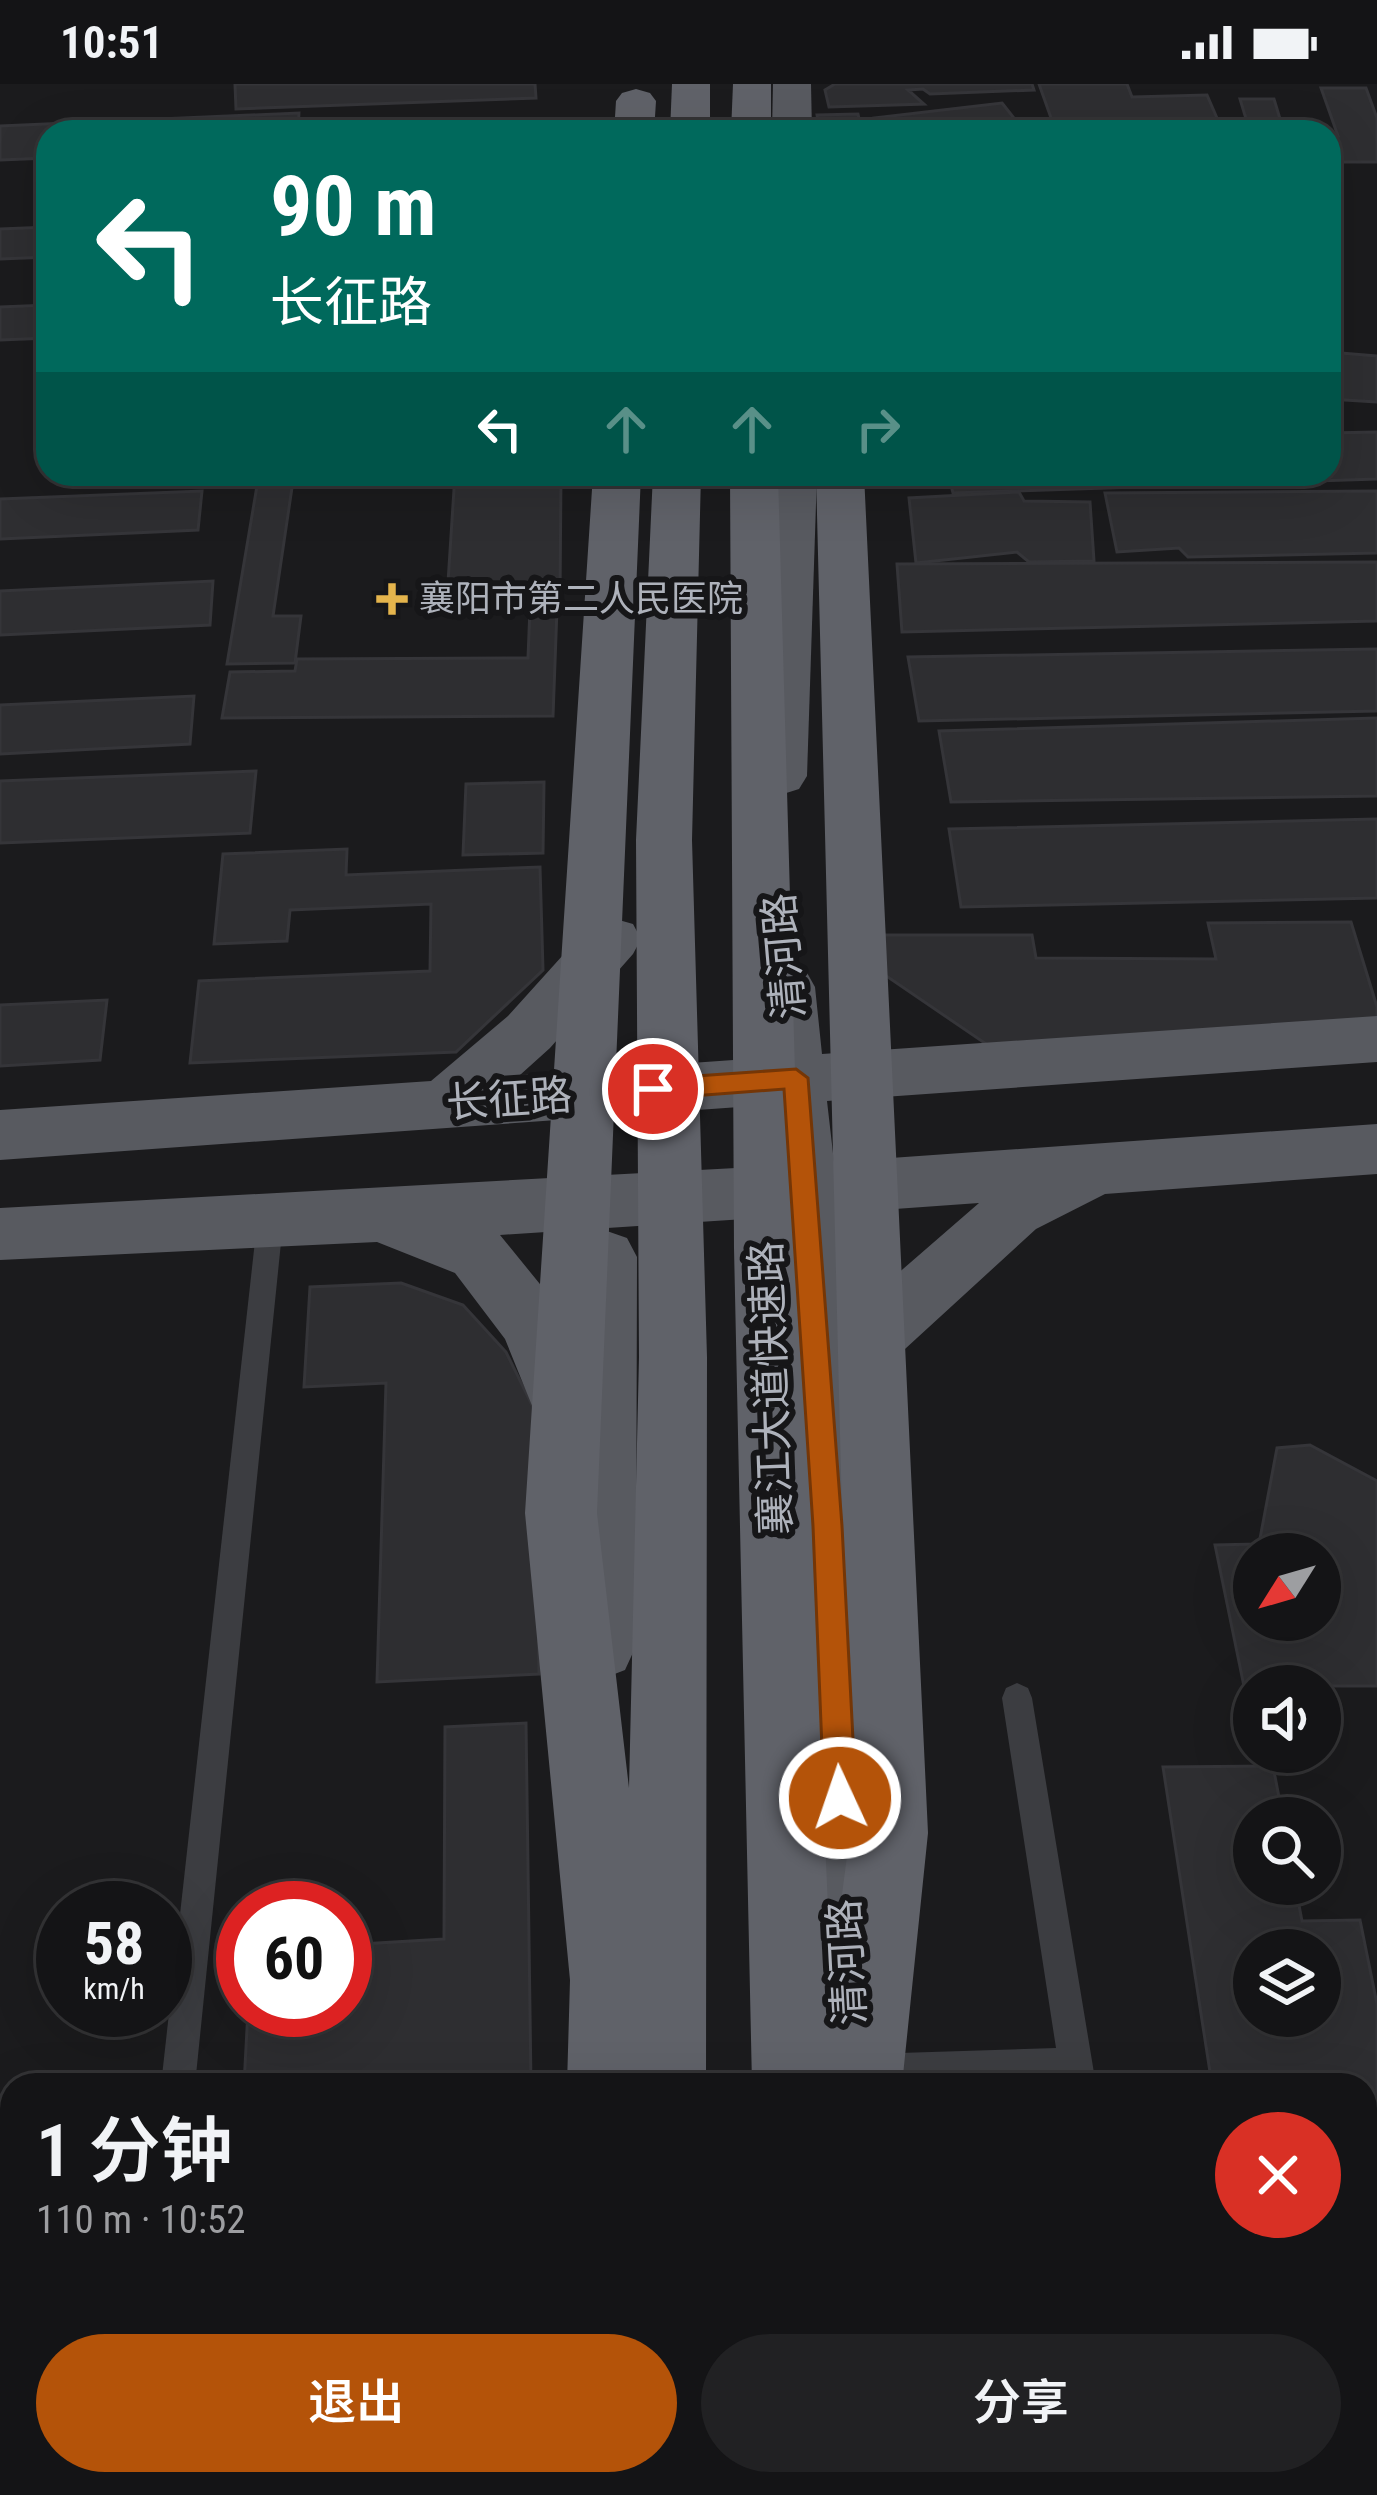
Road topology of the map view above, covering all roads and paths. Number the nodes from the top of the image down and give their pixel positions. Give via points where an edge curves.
1 (692, 84) edge
2 (752, 84) edge
3 (792, 84) edge
4 (690, 120) edge
5 (751, 120) edge
6 (792, 120) edge
7 (612, 486) edge
8 (613, 486) edge
9 (677, 486) edge
10 (754, 486) edge
11 (793, 486) edge
12 (840, 486) edge
13 (775, 903) junction
14 (612, 939) junction
15 (1377, 1039) edge
16 (953, 1068) junction
17 (796, 1078) junction
18 (605, 1092) junction
19 (447, 1103) junction
20 (0, 1135) edge
21 (1377, 1149) edge
22 (1102, 1169) junction
23 (806, 1187) junction
24 (604, 1200) junction
25 (386, 1219) junction
26 (270, 1223) junction
27 (0, 1234) edge
28 (604, 1504) junction
29 (828, 1526) junction
30 (1017, 1699) dead end
31 (179, 2073) edge
32 (586, 2073) edge
33 (609, 2073) edge
34 (664, 2073) edge
35 (838, 2073) edge
36 (839, 2073) edge
37 (841, 2073) edge
38 (1078, 2073) edge

1 - 4 highway
2 - 5 highway
3 - 6 main road
7 - 33 highway via 561,1513 611,1981
8 - 14 main road
9 - 34 highway via 664,841 673,1357
10 - 35 highway, 襄江大道快速路 via 766,1226
11 - 13 main road, 清河路
12 - 37 highway via 890,1833
13 - 16 main road via 821,981 867,1026
13 - 17 main road, 清河路
14 - 18 main road
14 - 19 main road via 529,1032
15 - 16 main road, 长征路
16 - 17 main road, 长征路
17 - 18 main road, 长征路
17 - 23 main road, 清河路
18 - 19 main road, 长征路
18 - 24 main road
19 - 20 main road, 长征路
21 - 22 main road
22 - 23 main road
22 - 29 main road via 1013,1211 874,1335
23 - 24 main road
23 - 29 main road, 清河路
24 - 25 main road
24 - 28 main road
25 - 26 main road
25 - 28 main road via 478,1254 533,1325
26 - 27 main road
26 - 31 lane
28 - 32 main road
29 - 36 main road, 清河路
30 - 38 lane

